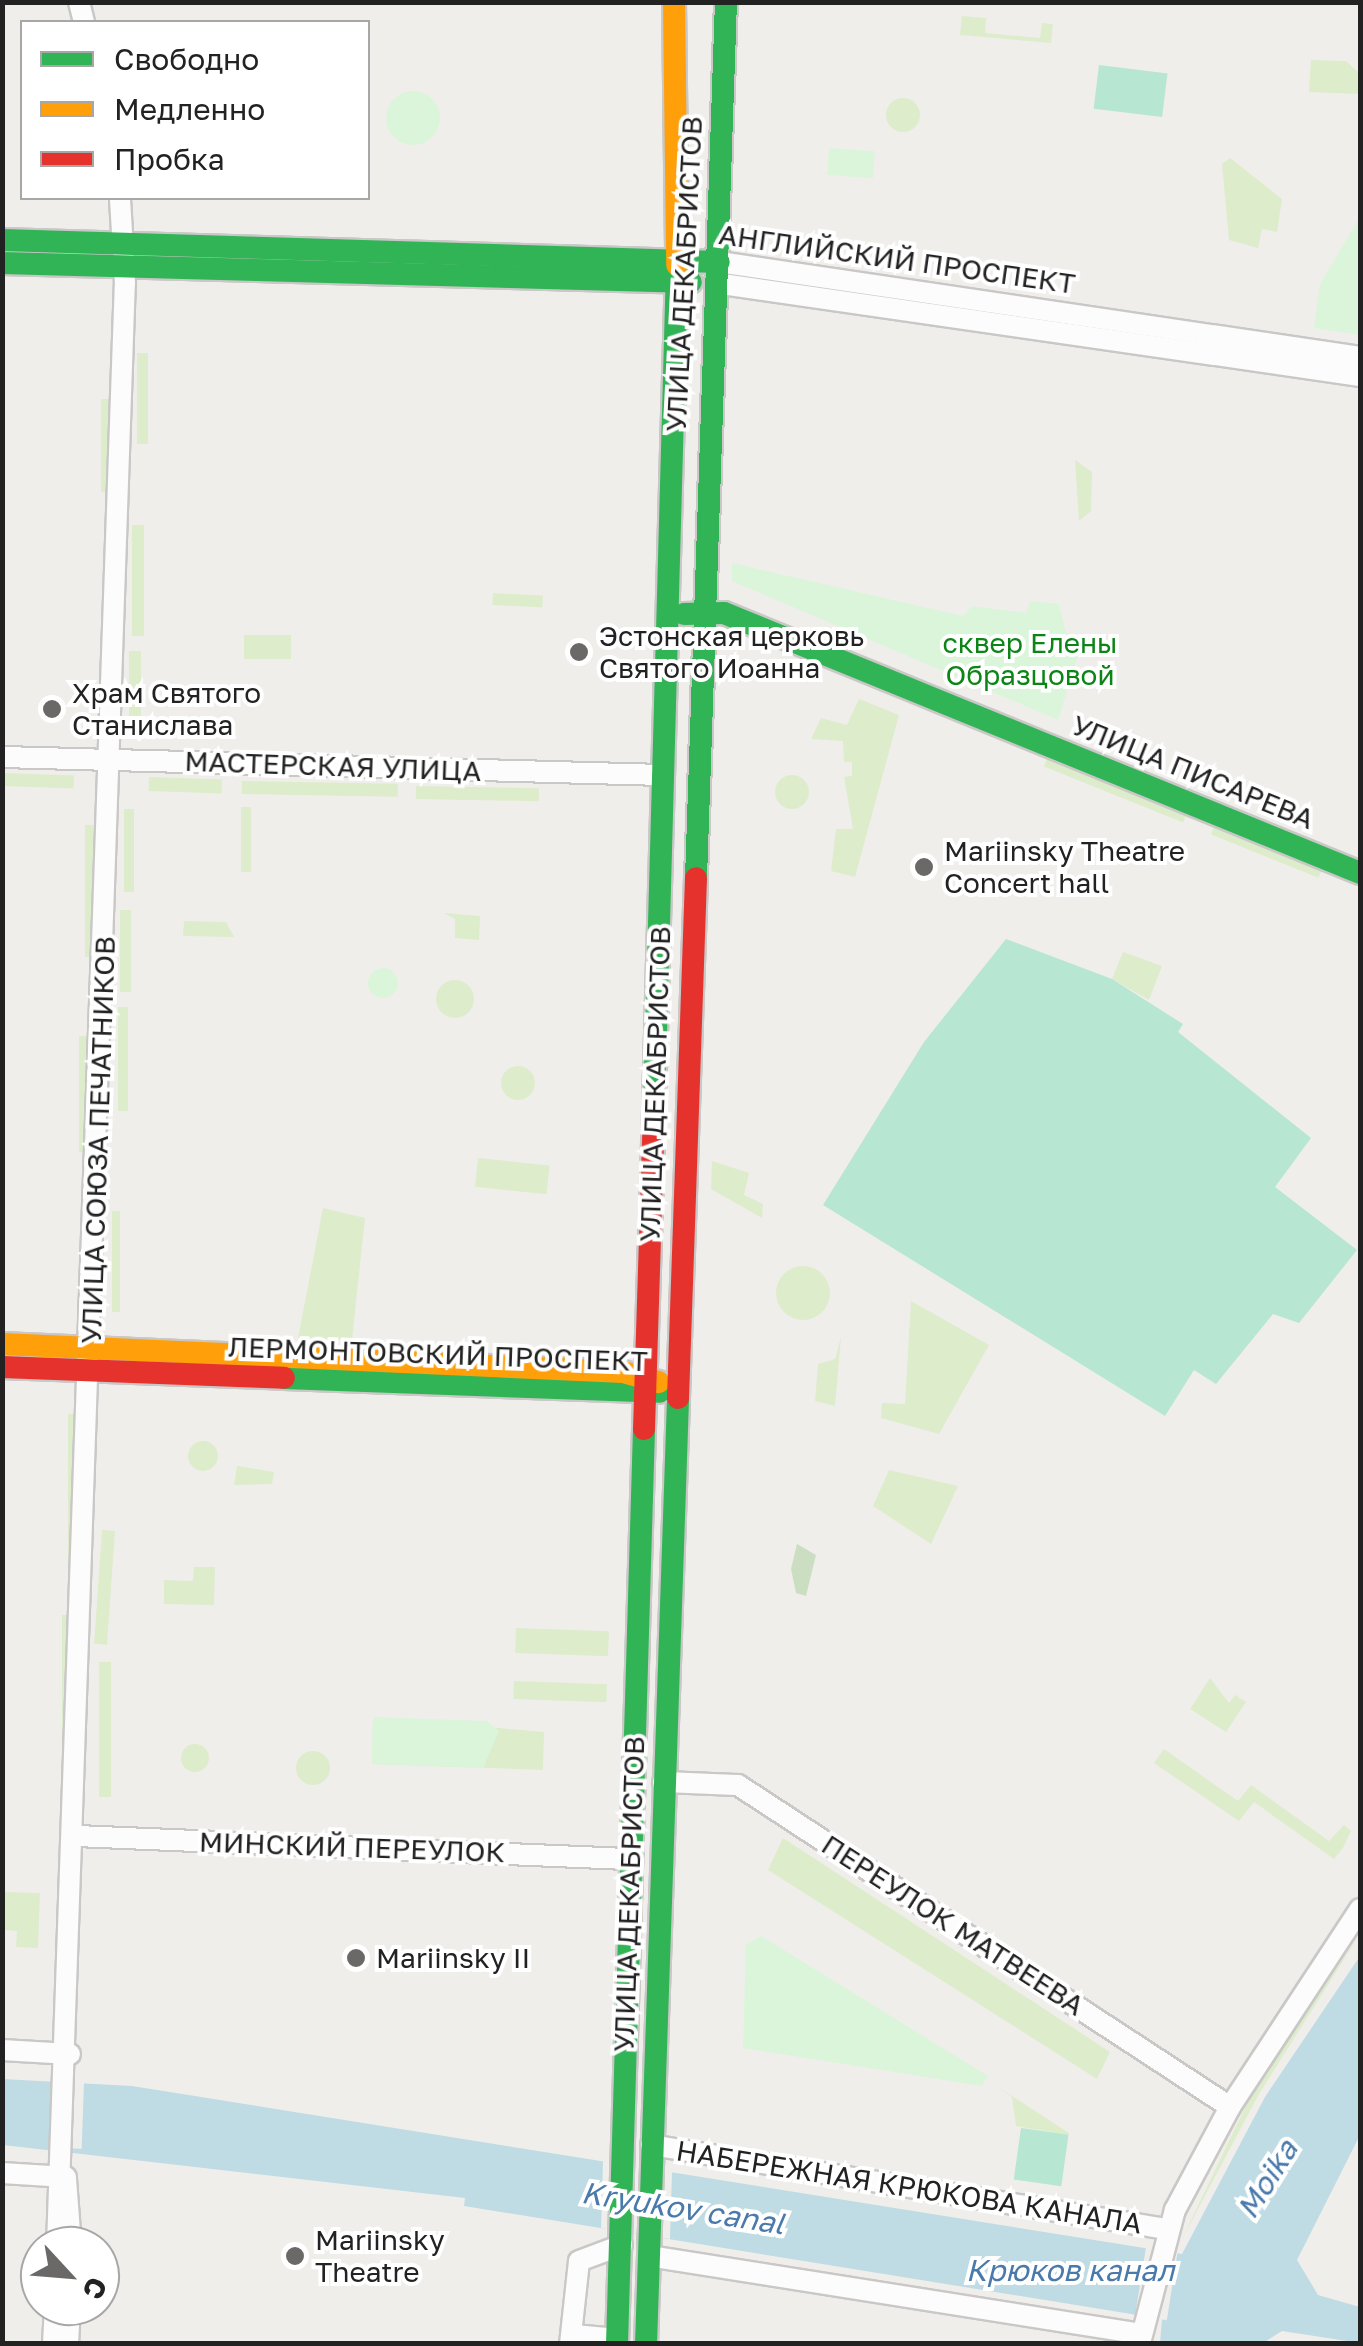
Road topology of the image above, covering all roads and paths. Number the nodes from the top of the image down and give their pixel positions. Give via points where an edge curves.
1 (674, 2) edge
2 (726, 2) edge
3 (120, 200) edge
4 (2, 240) edge
5 (126, 255) junction
6 (2, 263) edge
7 (673, 271) junction
8 (717, 272) junction
9 (1360, 356) edge
10 (1360, 376) edge
11 (700, 609) junction
12 (668, 620) junction
13 (2, 756) edge
14 (110, 760) junction
15 (663, 775) junction
16 (1360, 873) edge
17 (2, 1344) edge
18 (91, 1361) junction
19 (2, 1367) edge
20 (643, 1386) junction
21 (676, 1388) junction
22 (663, 1782) junction
23 (76, 1836) junction
24 (628, 1858) junction
25 (1360, 1909) edge
26 (2, 2050) edge
27 (70, 2054) junction
28 (1230, 2107) junction
29 (651, 2145) junction
30 (2, 2173) edge
31 (66, 2177) junction
32 (60, 2226) edge
33 (70, 2226) edge
34 (622, 2238) junction
35 (1165, 2239) junction
36 (649, 2246) junction
37 (1141, 2331) edge
38 (572, 2340) edge
39 (617, 2341) edge
40 (646, 2344) edge

1 - 7 main road, УЛИЦА ДЕКАБРИСТОВ
2 - 8 main road, УЛИЦА ДЕКАБРИСТОВ
3 - 5 street, УЛИЦА СОЮЗА ПЕЧАТНИКОВ
4 - 5 main road, АНГЛИЙСКИЙ ПРОСПЕКТ
5 - 6 main road, АНГЛИЙСКИЙ ПРОСПЕКТ
5 - 7 main road, АНГЛИЙСКИЙ ПРОСПЕКТ
5 - 14 street, УЛИЦА СОЮЗА ПЕЧАТНИКОВ
7 - 8 main road, АНГЛИЙСКИЙ ПРОСПЕКТ
7 - 12 main road, УЛИЦА ДЕКАБРИСТОВ
8 - 9 street, АНГЛИЙСКИЙ ПРОСПЕКТ
8 - 10 street, АНГЛИЙСКИЙ ПРОСПЕКТ
8 - 11 main road, УЛИЦА ДЕКАБРИСТОВ
11 - 12 main road
11 - 16 main road, УЛИЦА ПИСАРЕВА
11 - 21 main road, УЛИЦА ДЕКАБРИСТОВ
12 - 15 main road, УЛИЦА ДЕКАБРИСТОВ
13 - 14 street, МАСТЕРСКАЯ УЛИЦА
14 - 15 street, МАСТЕРСКАЯ УЛИЦА
14 - 18 street, УЛИЦА СОЮЗА ПЕЧАТНИКОВ
15 - 20 main road, УЛИЦА ДЕКАБРИСТОВ
17 - 18 main road, ЛЕРМОНТОВСКИЙ ПРОСПЕКТ
18 - 19 main road, ЛЕРМОНТОВСКИЙ ПРОСПЕКТ
18 - 20 main road, ЛЕРМОНТОВСКИЙ ПРОСПЕКТ
18 - 23 street, УЛИЦА СОЮЗА ПЕЧАТНИКОВ
20 - 21 main road, ЛЕРМОНТОВСКИЙ ПРОСПЕКТ
20 - 24 main road, УЛИЦА ДЕКАБРИСТОВ
21 - 22 main road, УЛИЦА ДЕКАБРИСТОВ
22 - 28 street, ПЕРЕУЛОК МАТВЕЕВА via 738,1785
22 - 29 main road, УЛИЦА ДЕКАБРИСТОВ
23 - 24 street, МИНСКИЙ ПЕРЕУЛОК
23 - 27 street, УЛИЦА СОЮЗА ПЕЧАТНИКОВ
24 - 34 main road, УЛИЦА ДЕКАБРИСТОВ
25 - 28 street
26 - 27 street
27 - 31 street, УЛИЦА СОЮЗА ПЕЧАТНИКОВ
28 - 35 street
29 - 35 street, НАБЕРЕЖНАЯ КРЮКОВА КАНАЛА
29 - 36 main road, УЛИЦА ДЕКАБРИСТОВ
30 - 31 street
31 - 32 street
31 - 33 street
34 - 38 street via 580,2261
34 - 39 main road
35 - 37 street
36 - 37 street
36 - 40 main road
38 - 39 street

